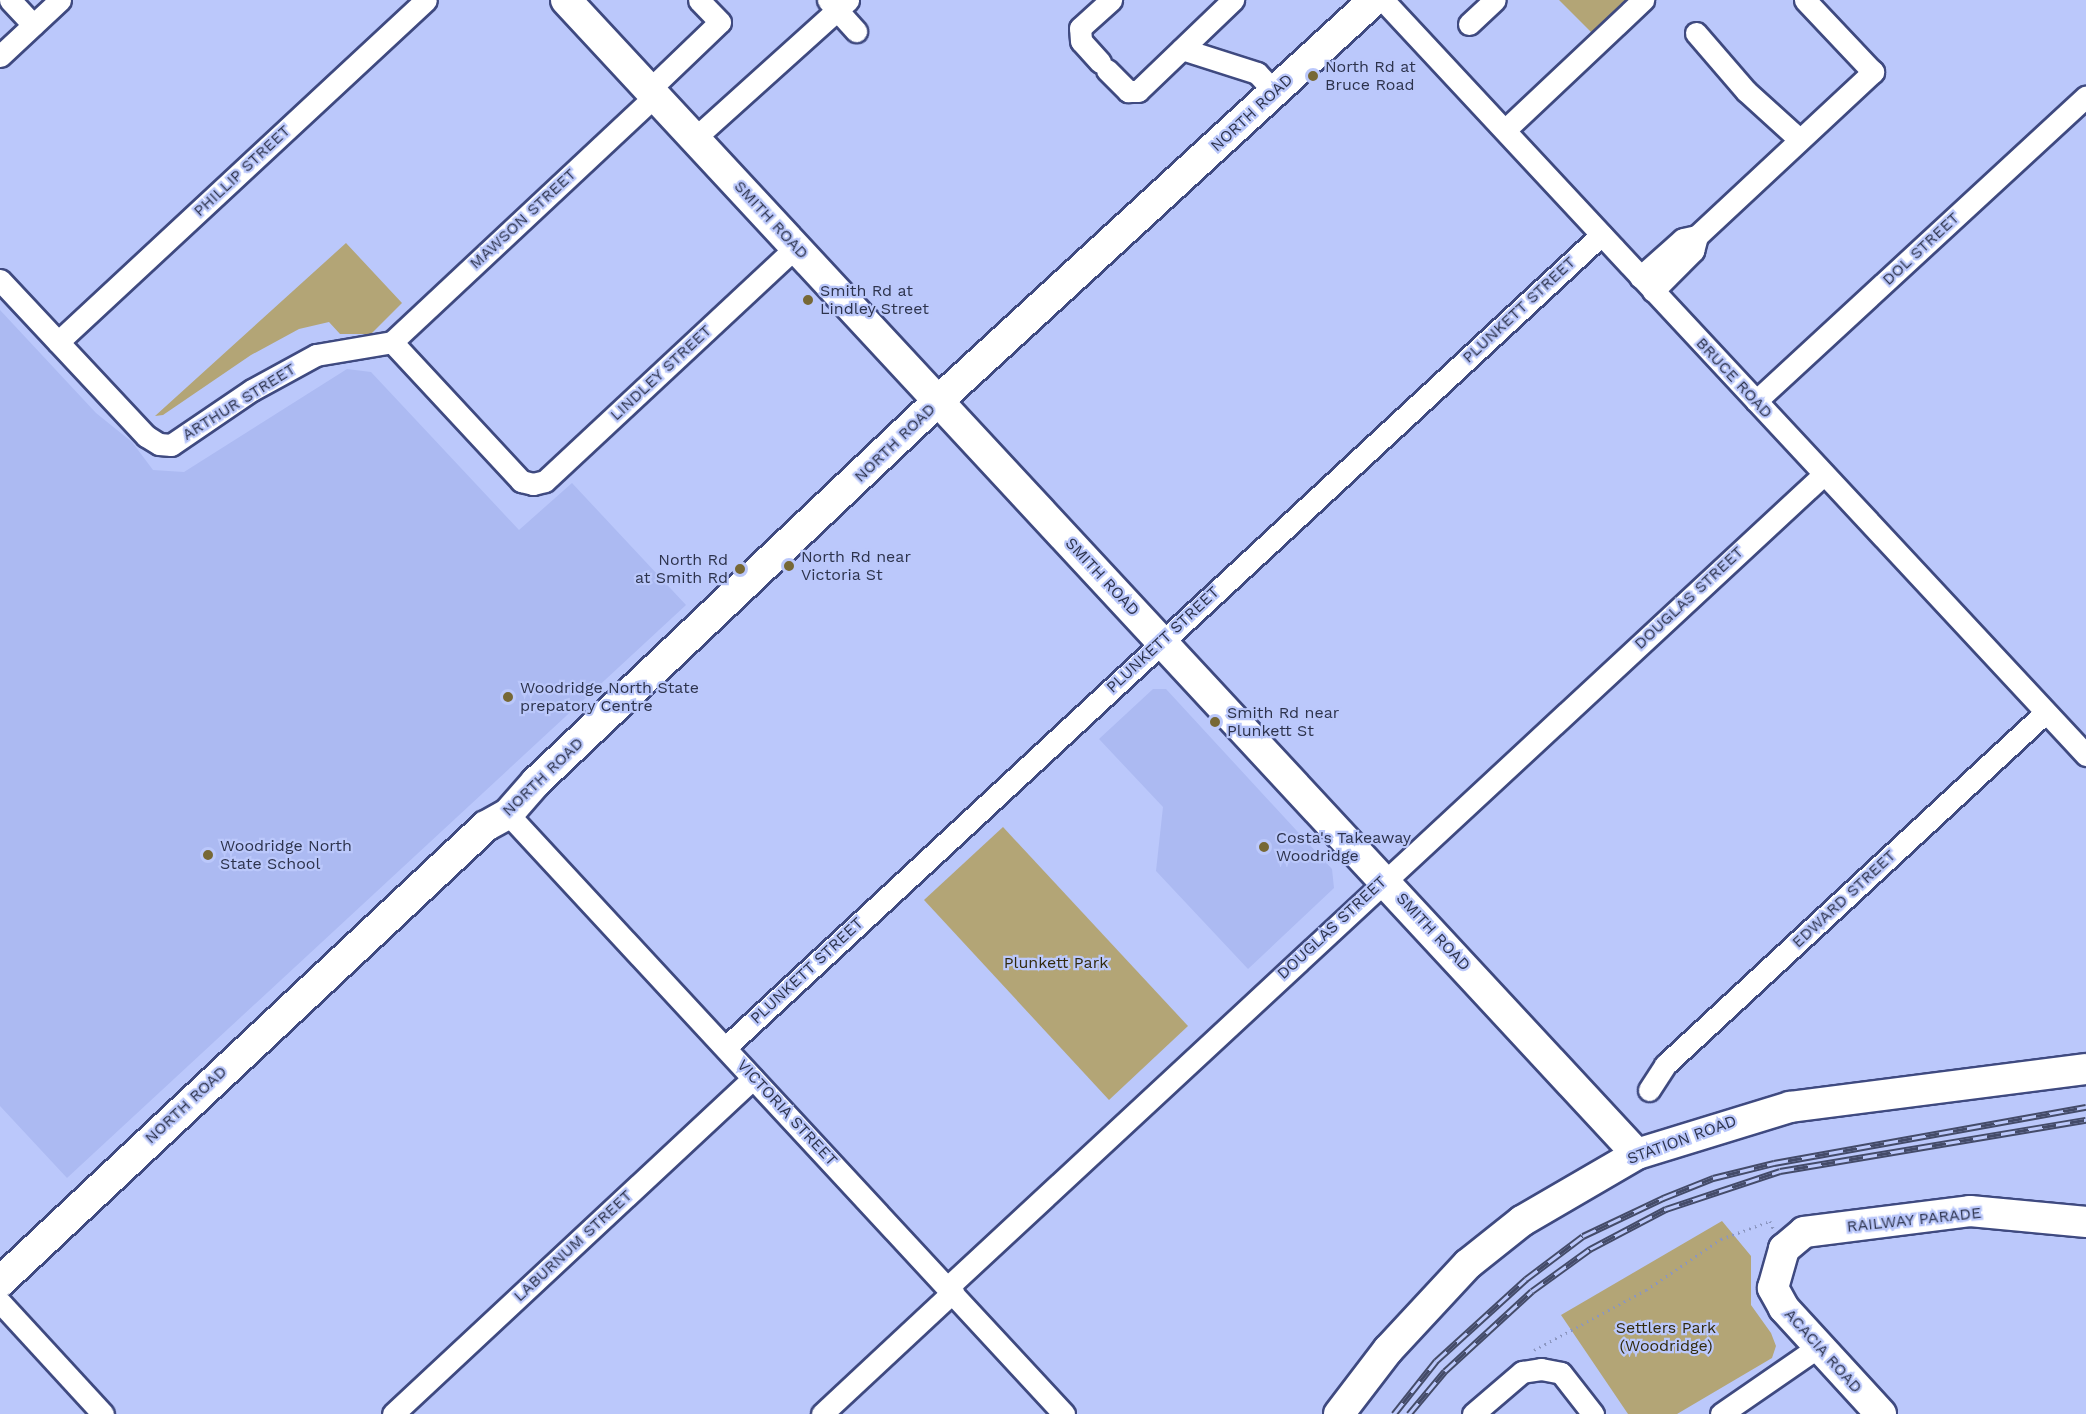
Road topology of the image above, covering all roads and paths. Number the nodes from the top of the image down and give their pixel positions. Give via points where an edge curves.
1 (10, 0) edge
2 (60, 0) edge
3 (426, 0) edge
4 (566, 0) edge
5 (699, 0) edge
6 (1111, 0) edge
7 (1233, 0) edge
8 (1374, 0) edge
9 (1383, 0) edge
10 (1495, 0) edge
11 (1643, 0) edge
12 (1805, 0) edge
13 (837, 3) edge
14 (1469, 24) dead end
15 (33, 25) junction
16 (856, 31) dead end
17 (1696, 33) dead end
18 (1182, 49) junction
19 (0, 56) edge
20 (1275, 92) junction
21 (652, 93) junction
22 (2086, 97) edge
23 (1504, 130) junction
24 (695, 138) junction
25 (1799, 139) junction
26 (1601, 235) junction
27 (796, 247) junction
28 (0, 280) edge
29 (1646, 284) junction
30 (58, 342) junction
31 (392, 342) junction
32 (939, 400) junction
33 (1756, 401) junction
34 (1824, 474) junction
35 (1161, 641) junction
36 (2046, 712) junction
37 (2086, 755) edge
38 (508, 814) junction
39 (1384, 880) junction
40 (726, 1047) junction
41 (2086, 1069) edge
42 (753, 1078) junction
43 (1649, 1090) dead end
44 (1637, 1154) junction
45 (2086, 1222) edge
46 (1784, 1249) junction
47 (0, 1282) edge
48 (950, 1290) junction
49 (0, 1302) edge
50 (1818, 1347) junction
51 (1534, 1370) junction
52 (103, 1414) edge
53 (393, 1414) edge
54 (822, 1414) edge
55 (1064, 1414) edge
56 (1339, 1414) edge
57 (1473, 1414) edge
58 (1593, 1414) edge
59 (1721, 1414) edge
60 (1881, 1414) edge

1 - 15 street
2 - 15 street
3 - 30 street, PHILLIP STREET
4 - 21 street, SMITH ROAD
5 - 21 street, MAWSON STREET via 720,22
6 - 18 street via 1080,28 1081,41 1128,90 1138,91
7 - 18 street
8 - 20 street, NORTH ROAD
9 - 23 street, BRUCE ROAD
10 - 14 street
11 - 23 street
12 - 25 street via 1873,72
13 - 16 street
13 - 24 street
15 - 19 street
17 - 25 street via 1746,91
18 - 20 street via 1257,73
20 - 32 street, NORTH ROAD
21 - 24 street, SMITH ROAD
21 - 31 street, MAWSON STREET
22 - 33 street, DOL STREET
23 - 26 street, BRUCE ROAD
24 - 27 street, SMITH ROAD
25 - 29 street via 1697,236 1683,239
26 - 29 street, BRUCE ROAD
26 - 35 street, PLUNKETT STREET
27 - 31 street, LINDLEY STREET via 545,481 533,484 521,481
27 - 32 street, SMITH ROAD
28 - 30 street, ARTHUR STREET
29 - 33 street, BRUCE ROAD
30 - 31 street, ARTHUR STREET via 146,436 159,444 171,445 252,390 316,356
32 - 35 street, SMITH ROAD
32 - 38 street, NORTH ROAD via 536,782
33 - 34 street, BRUCE ROAD
34 - 36 street, BRUCE ROAD
34 - 39 street, DOUGLAS STREET
35 - 39 street, SMITH ROAD
35 - 40 street, PLUNKETT STREET
36 - 37 street, BRUCE ROAD
36 - 43 street, EDWARD STREET via 1665,1065
38 - 40 street, VICTORIA STREET
38 - 47 street, NORTH ROAD via 486,826
39 - 44 street, SMITH ROAD
39 - 48 street, DOUGLAS STREET
40 - 42 street, VICTORIA STREET
41 - 44 street, STATION ROAD via 1790,1107
42 - 48 street, VICTORIA STREET
42 - 53 street, LABURNUM STREET
44 - 56 street, STATION ROAD via 1522,1221 1468,1264 1388,1350
45 - 46 street, RAILWAY PARADE via 1970,1211 1804,1232
46 - 50 street, ACACIA ROAD via 1773,1288 1784,1308
46 - 51 path via 1770,1221 1721,1239 1646,1290 1551,1338 1524,1357
48 - 54 street, DOUGLAS STREET
48 - 55 street, VICTORIA STREET
49 - 52 street
50 - 59 street
50 - 60 street, ACACIA ROAD
51 - 57 street via 1494,1393
51 - 58 street via 1561,1373

